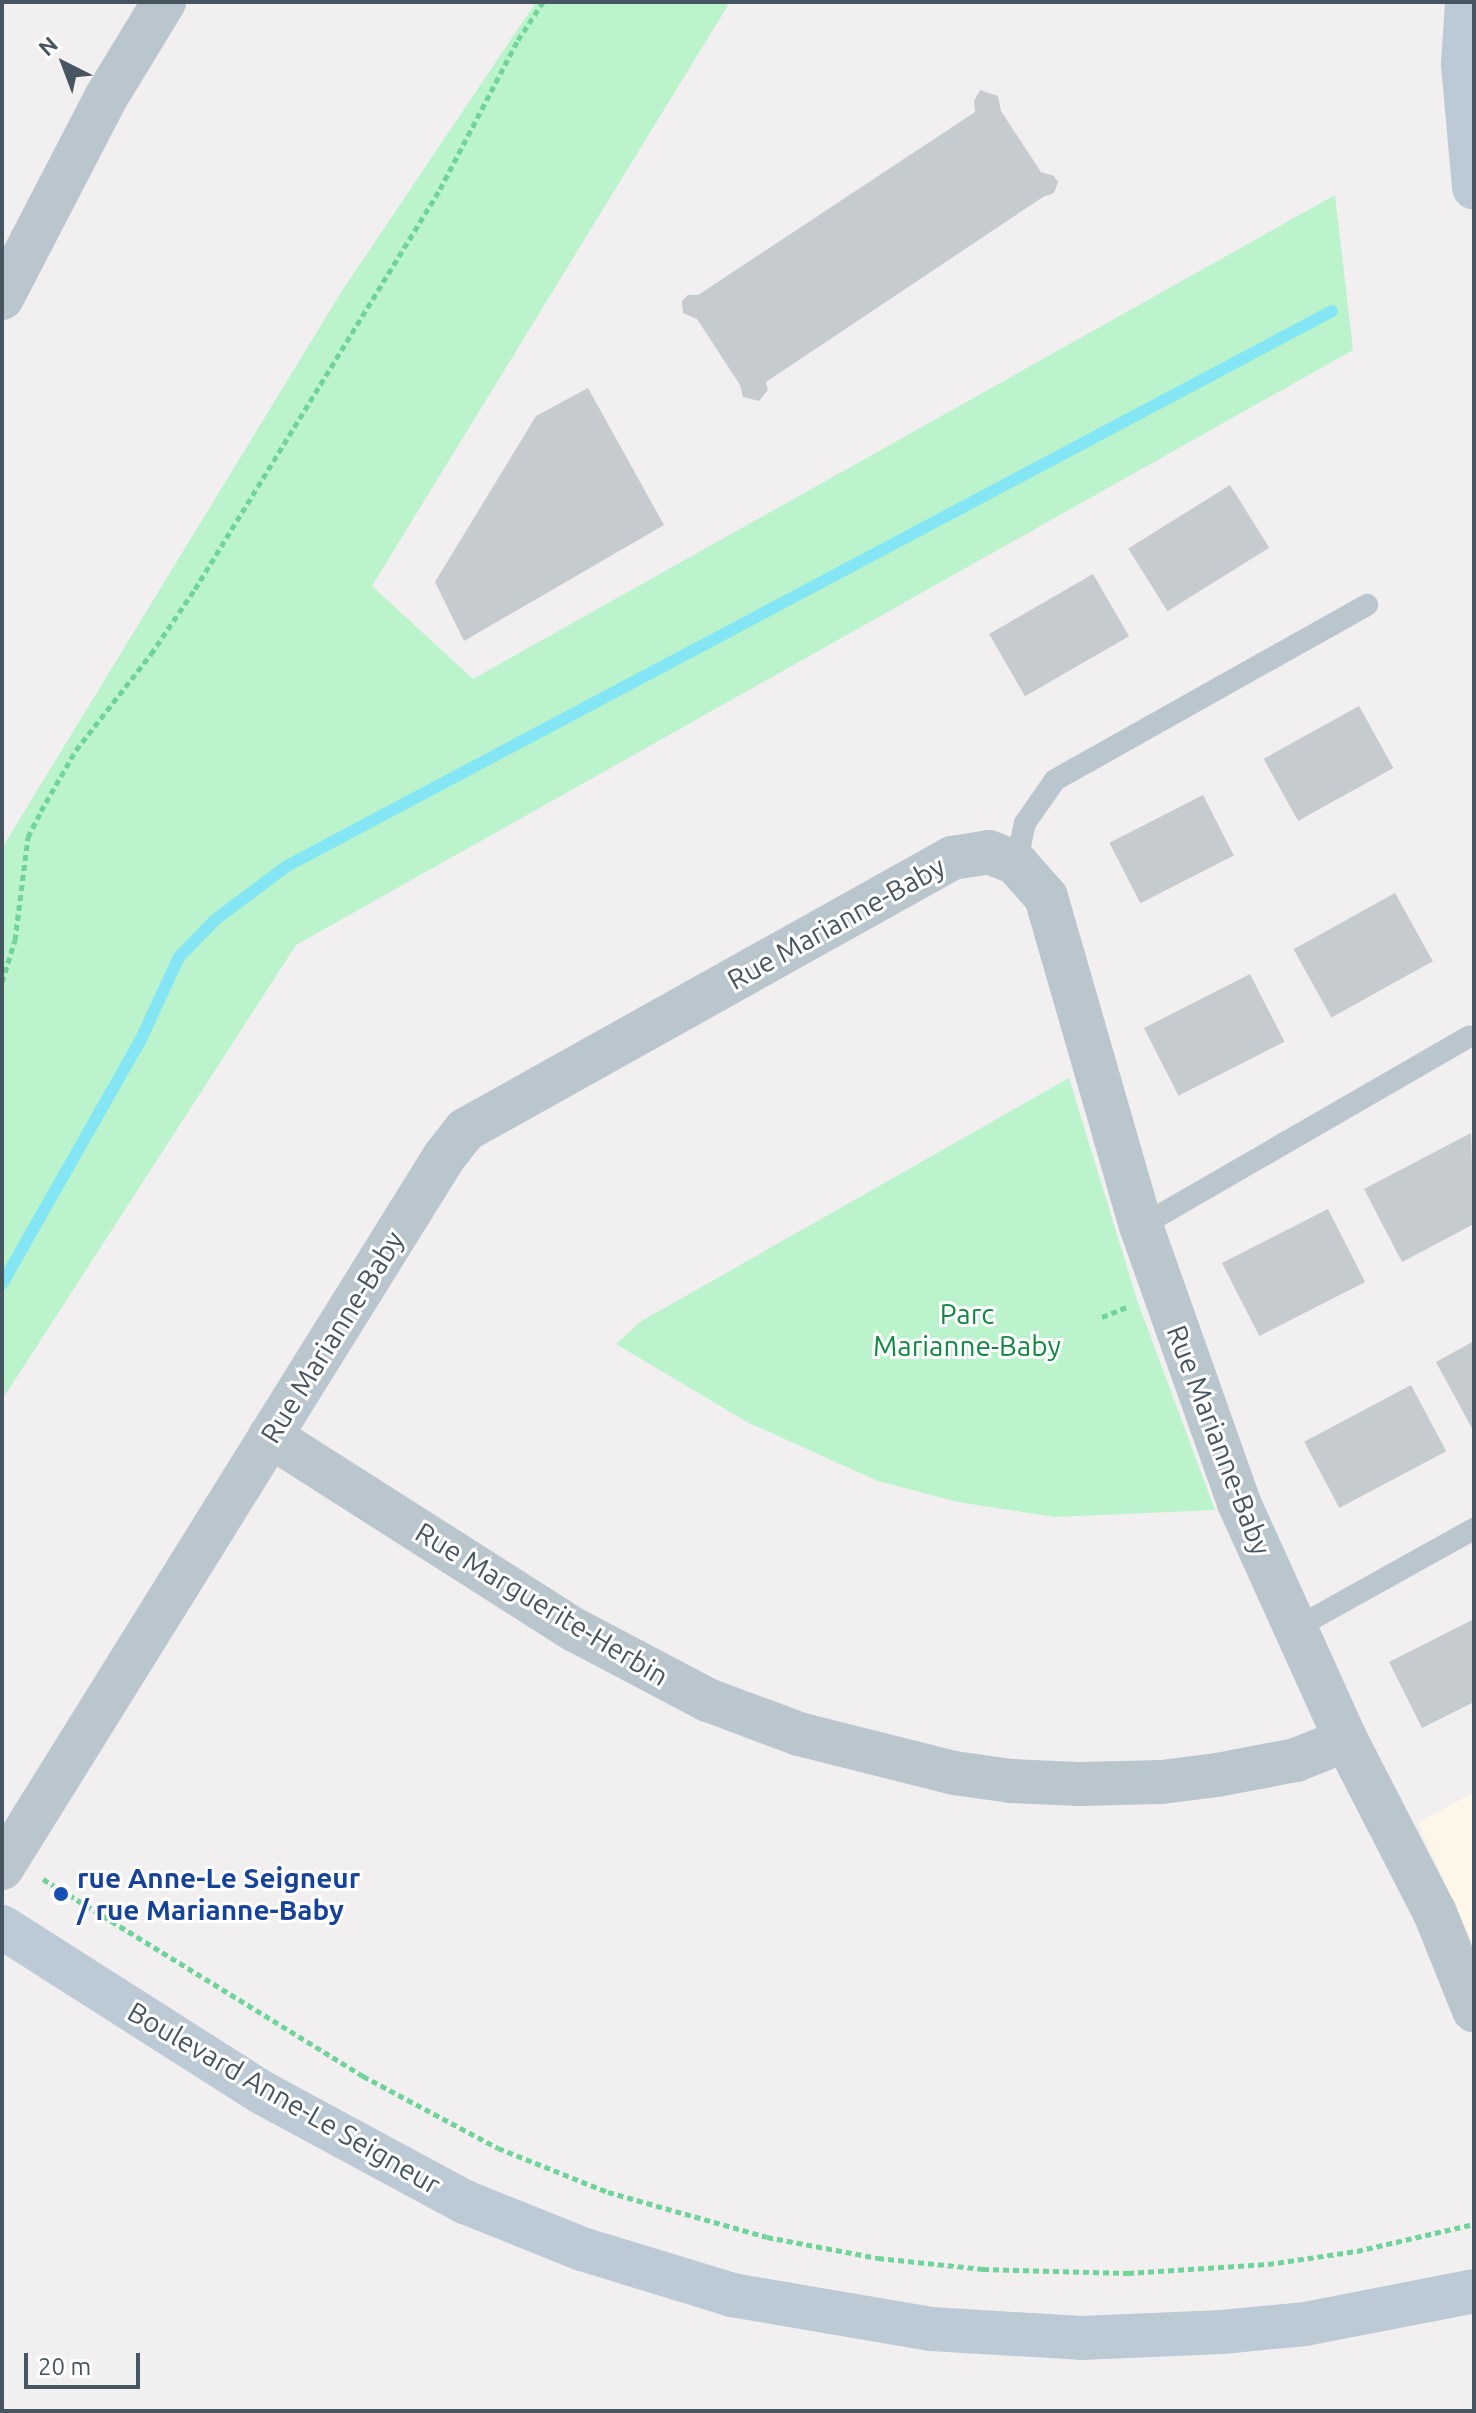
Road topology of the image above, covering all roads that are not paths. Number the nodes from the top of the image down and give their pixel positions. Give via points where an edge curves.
1 (164, 2) edge
2 (1467, 2) edge
3 (1474, 188) edge
4 (2, 298) edge
5 (1367, 605) dead end
6 (1016, 863) junction
7 (1469, 1037) dead end
8 (1141, 1226) junction
9 (270, 1436) junction
10 (1474, 1529) edge
11 (1294, 1629) junction
12 (1346, 1740) junction
13 (20, 1871) edge
14 (2, 1927) edge
15 (1474, 2010) edge
16 (1474, 2291) edge

1 - 4 street via 91,124
2 - 3 street via 1463,64
5 - 6 lane via 1055,780 1025,823
6 - 8 street, Rue Marianne-Baby via 1038,884 1052,912
6 - 9 street, Rue Marianne-Baby via 989,852 952,858 465,1130
7 - 8 lane
8 - 11 street, Rue Marianne-Baby via 1239,1503
9 - 12 street, Rue Marguerite-Herbin via 615,1653 708,1700 799,1734 954,1773 1079,1784 1217,1775 1296,1760
9 - 13 street, Rue Marianne-Baby
10 - 11 lane
11 - 12 street, Rue Marianne-Baby
12 - 15 street, Rue Marianne-Baby via 1435,1913
14 - 16 street, Boulevard Anne-Le Seigneur via 263,2093 465,2202 582,2249 732,2295 931,2329 1081,2338 1305,2324

